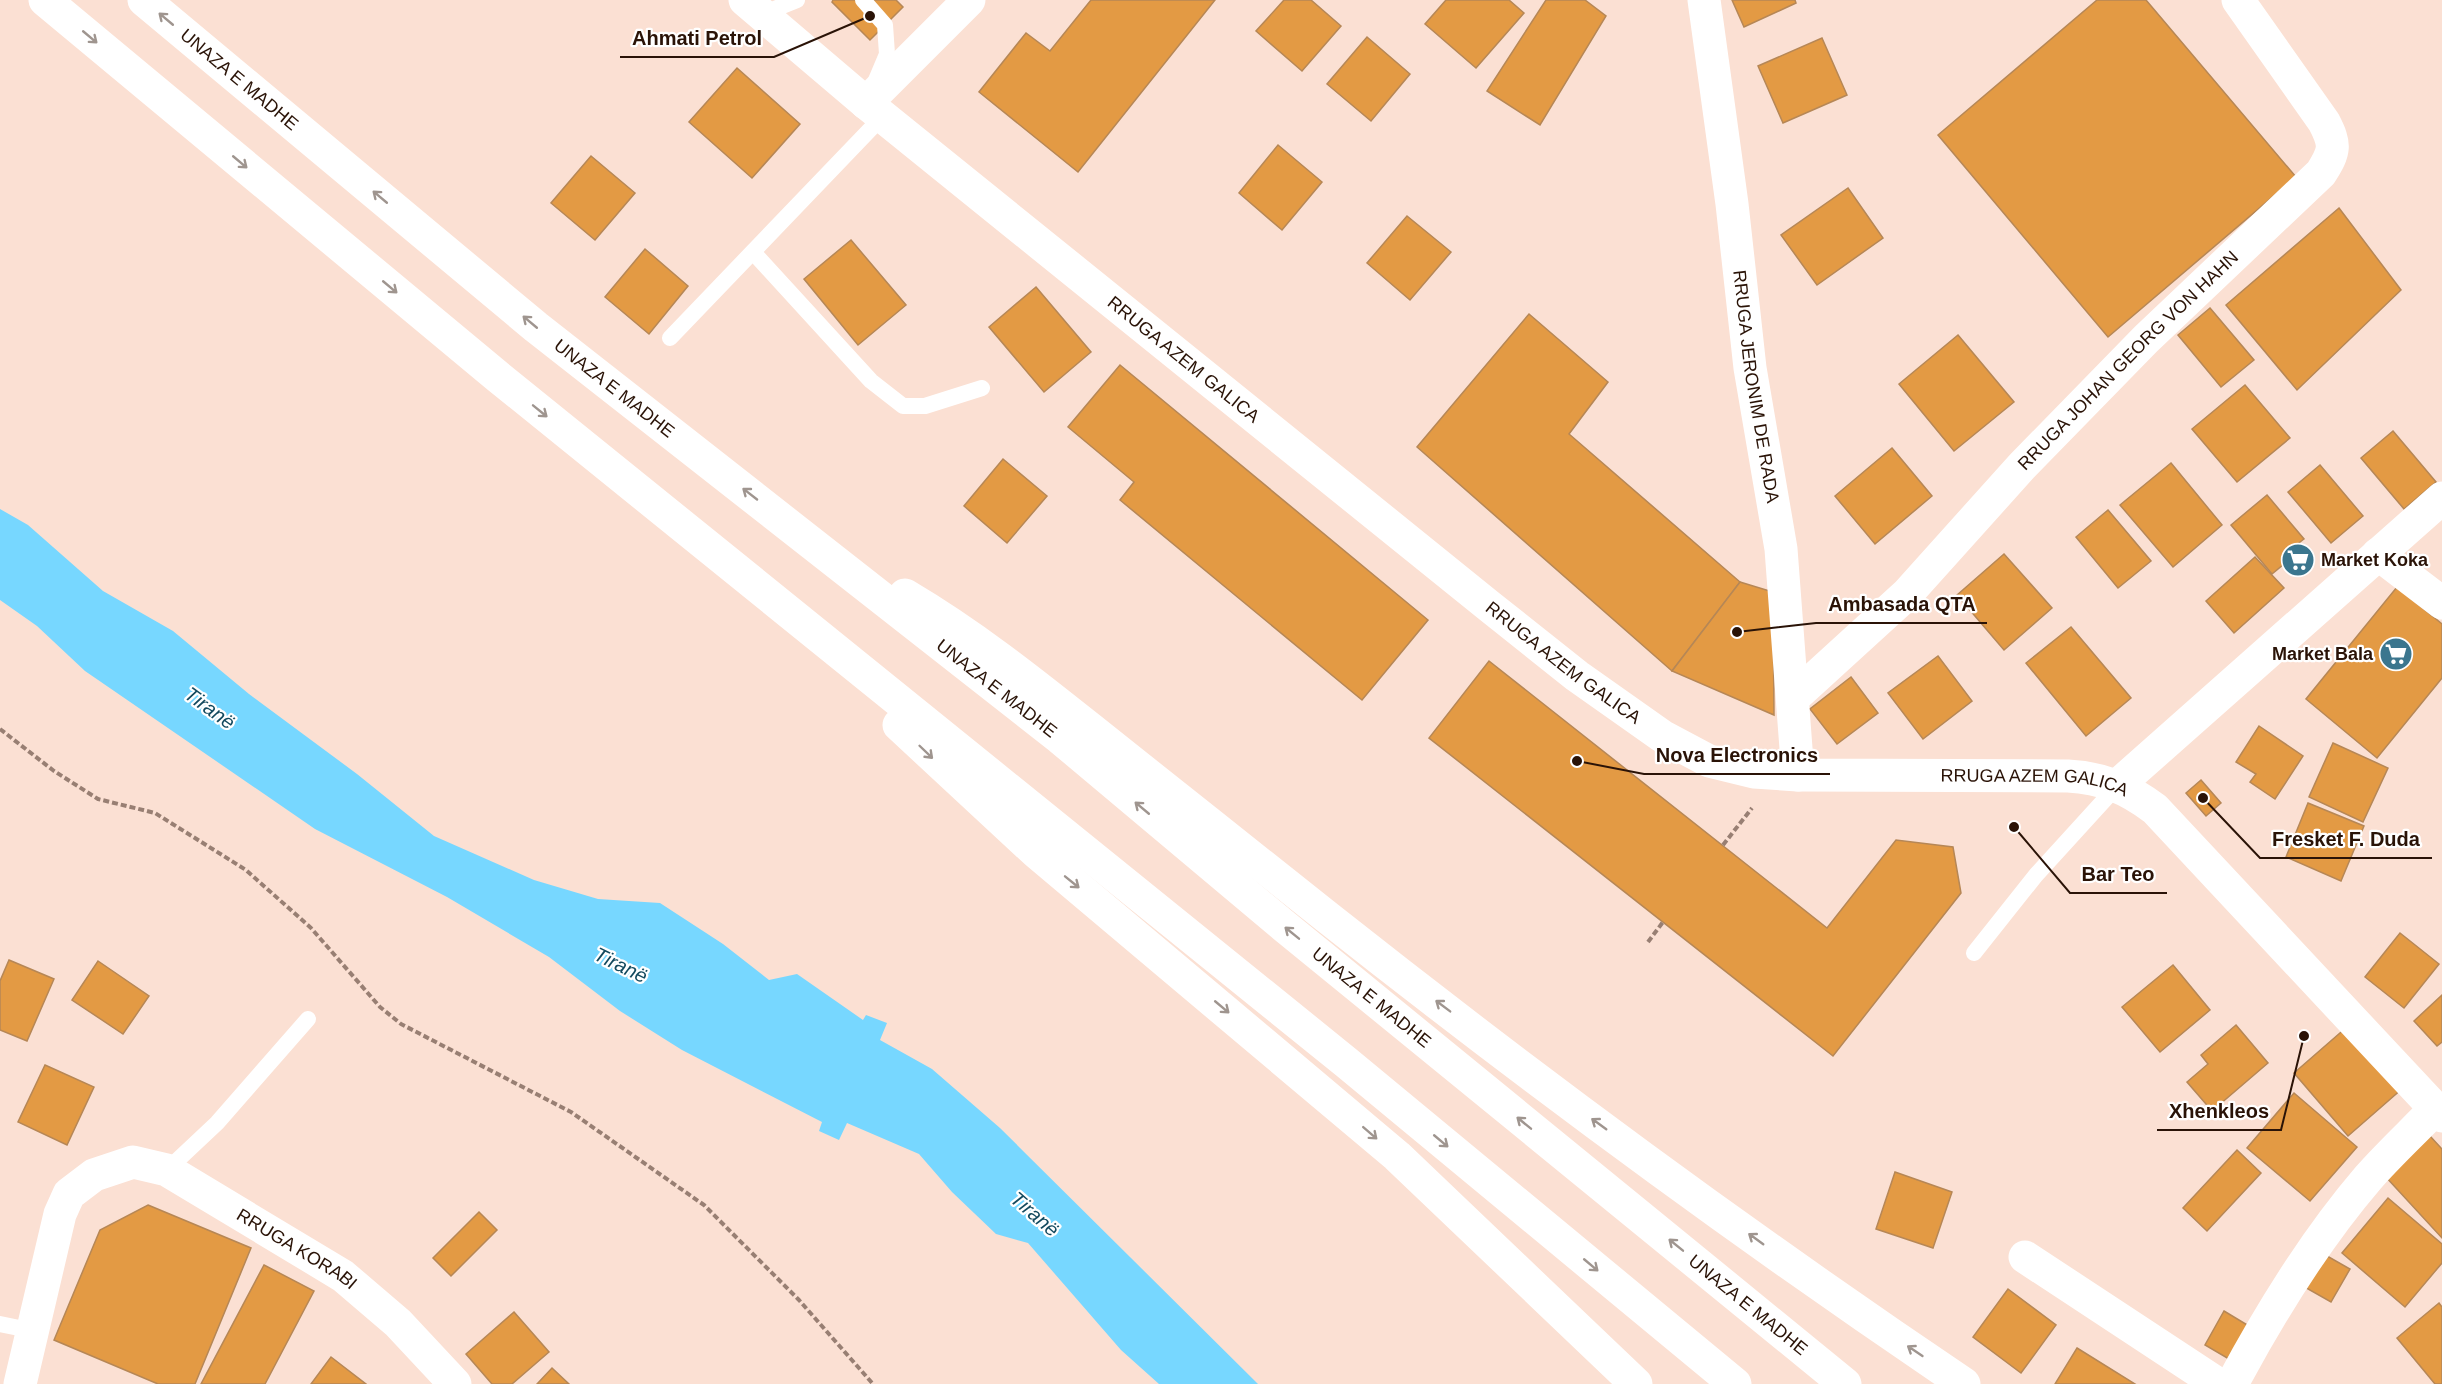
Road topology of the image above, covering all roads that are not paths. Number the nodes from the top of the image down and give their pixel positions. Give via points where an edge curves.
1 (45, 0) edge
2 (144, 0) edge
3 (798, 0) edge
4 (863, 0) edge
5 (969, 0) edge
6 (1704, 0) edge
7 (2238, 0) edge
8 (753, 7) edge
9 (874, 109) junction
10 (753, 252) junction
11 (670, 338) dead end
12 (982, 388) dead end
13 (2442, 498) edge
14 (790, 526) junction
15 (2378, 554) junction
16 (749, 580) junction
17 (2442, 603) edge
18 (1793, 698) junction
19 (1798, 775) junction
20 (2118, 785) junction
21 (1974, 953) dead end
22 (308, 1019) dead end
23 (2439, 1112) edge
24 (167, 1170) junction
25 (2025, 1257) dead end
26 (0, 1324) edge
27 (34, 1331) junction
28 (20, 1384) edge
29 (455, 1384) edge
30 (1636, 1384) edge
31 (1735, 1384) edge
32 (1845, 1384) edge
33 (1964, 1384) edge
34 (2218, 1384) edge
35 (2232, 1384) edge

1 -> 16 main road
14 -> 2 main road, UNAZA E MADHE via 536,327
3 - 8 lane
4 - 9 lane via 885,25 887,54
5 - 9 main road
6 - 18 main road, RRUGA JERONIM DE RADA via 1750,368 1781,549
7 - 18 main road, RRUGA JOHAN GEORG VON HAHN via 2332,137 2332,154 2321,173 2146,339 2022,466 1907,594
8 - 9 main road, RRUGA AZEM GALICA
9 - 10 lane
9 - 19 main road, RRUGA AZEM GALICA via 1577,676 1662,736 1709,761 1754,772
10 - 11 lane
10 - 12 lane via 871,381 903,406 926,406
13 - 15 main road
32 -> 14 main road, UNAZA E MADHE via 1284,927 1060,738
33 -> 14 main road via 1786,1262 1564,1098 1362,945 982,643
15 - 17 main road
15 - 20 main road
16 -> 30 main road via 939,765 1028,845 1397,1156
16 -> 31 main road via 1338,1056
18 - 19 main road, RRUGA JERONIM DE RADA
19 - 20 main road, RRUGA AZEM GALICA via 2068,776
20 - 21 lane via 2036,875
20 - 23 main road, RRUGA AZEM GALICA via 2155,809
22 - 24 lane via 217,1123
23 - 35 main road via 2370,1176 2323,1234 2283,1293
24 - 27 main road, RRUGA KORABI via 133,1162 94,1175 69,1194 60,1214
24 - 29 main road, RRUGA KORABI via 343,1276 398,1323
25 - 34 main road
26 - 27 lane
27 - 28 main road, RRUGA KORABI

